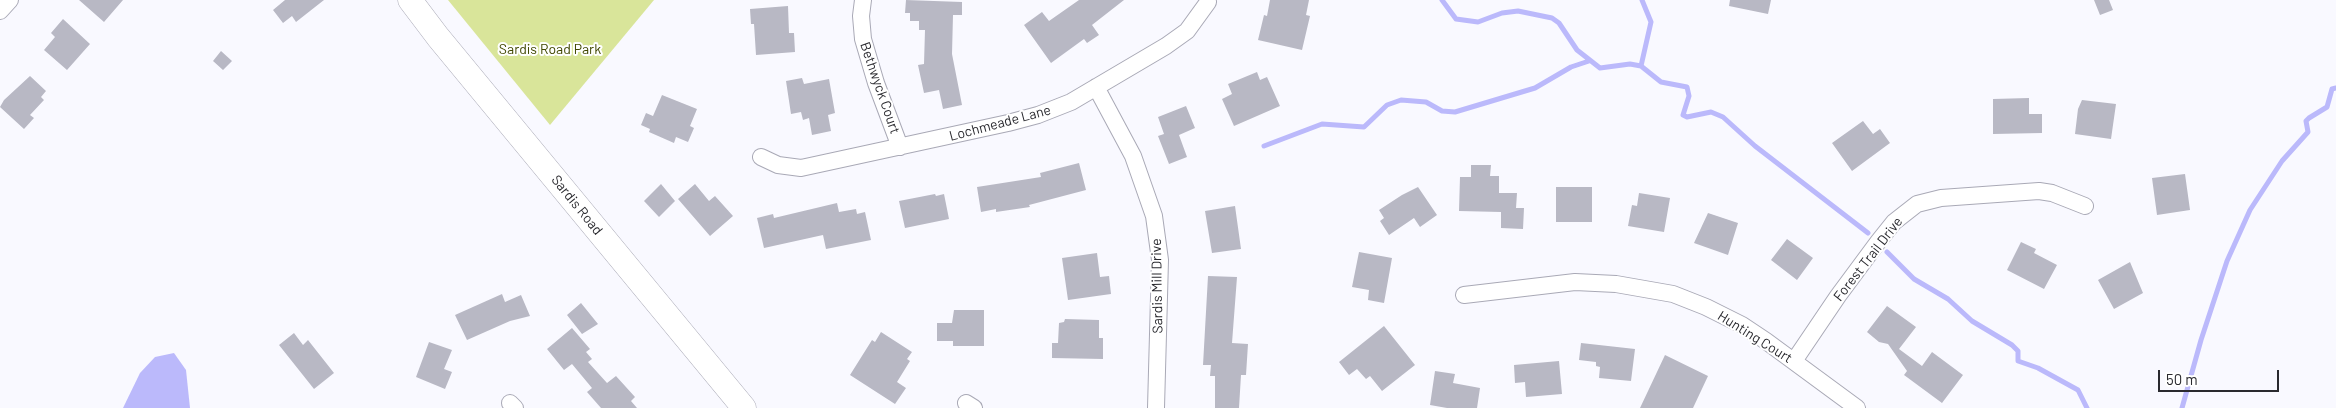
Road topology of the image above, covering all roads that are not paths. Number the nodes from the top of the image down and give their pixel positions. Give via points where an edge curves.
1 (10, 0) edge
2 (410, 0) edge
3 (863, 0) edge
4 (1208, 2) dead end
5 (0, 11) edge
6 (1096, 87) junction
7 (900, 147) junction
8 (761, 157) dead end
9 (2086, 206) dead end
10 (1464, 295) dead end
11 (1794, 361) junction
12 (744, 408) edge
13 (1156, 408) edge
14 (1857, 408) edge

1 - 5 street
2 - 12 main road, Sardis Road
3 - 7 street, Bethwyck Court via 863,39
4 - 6 street, Lochmeade Lane via 1187,31
6 - 7 street, Lochmeade Lane via 1072,102 1038,115
6 - 13 street, Sardis Mill Drive via 1133,156 1154,216 1160,260
7 - 8 street, Lochmeade Lane via 801,168 778,165
9 - 11 street, Forest Trail Drive via 2039,191 1941,198 1917,204 1894,222 1878,242
10 - 11 street, Hunting Court via 1576,282 1616,284 1673,294 1742,325
11 - 14 street, Hunting Court

